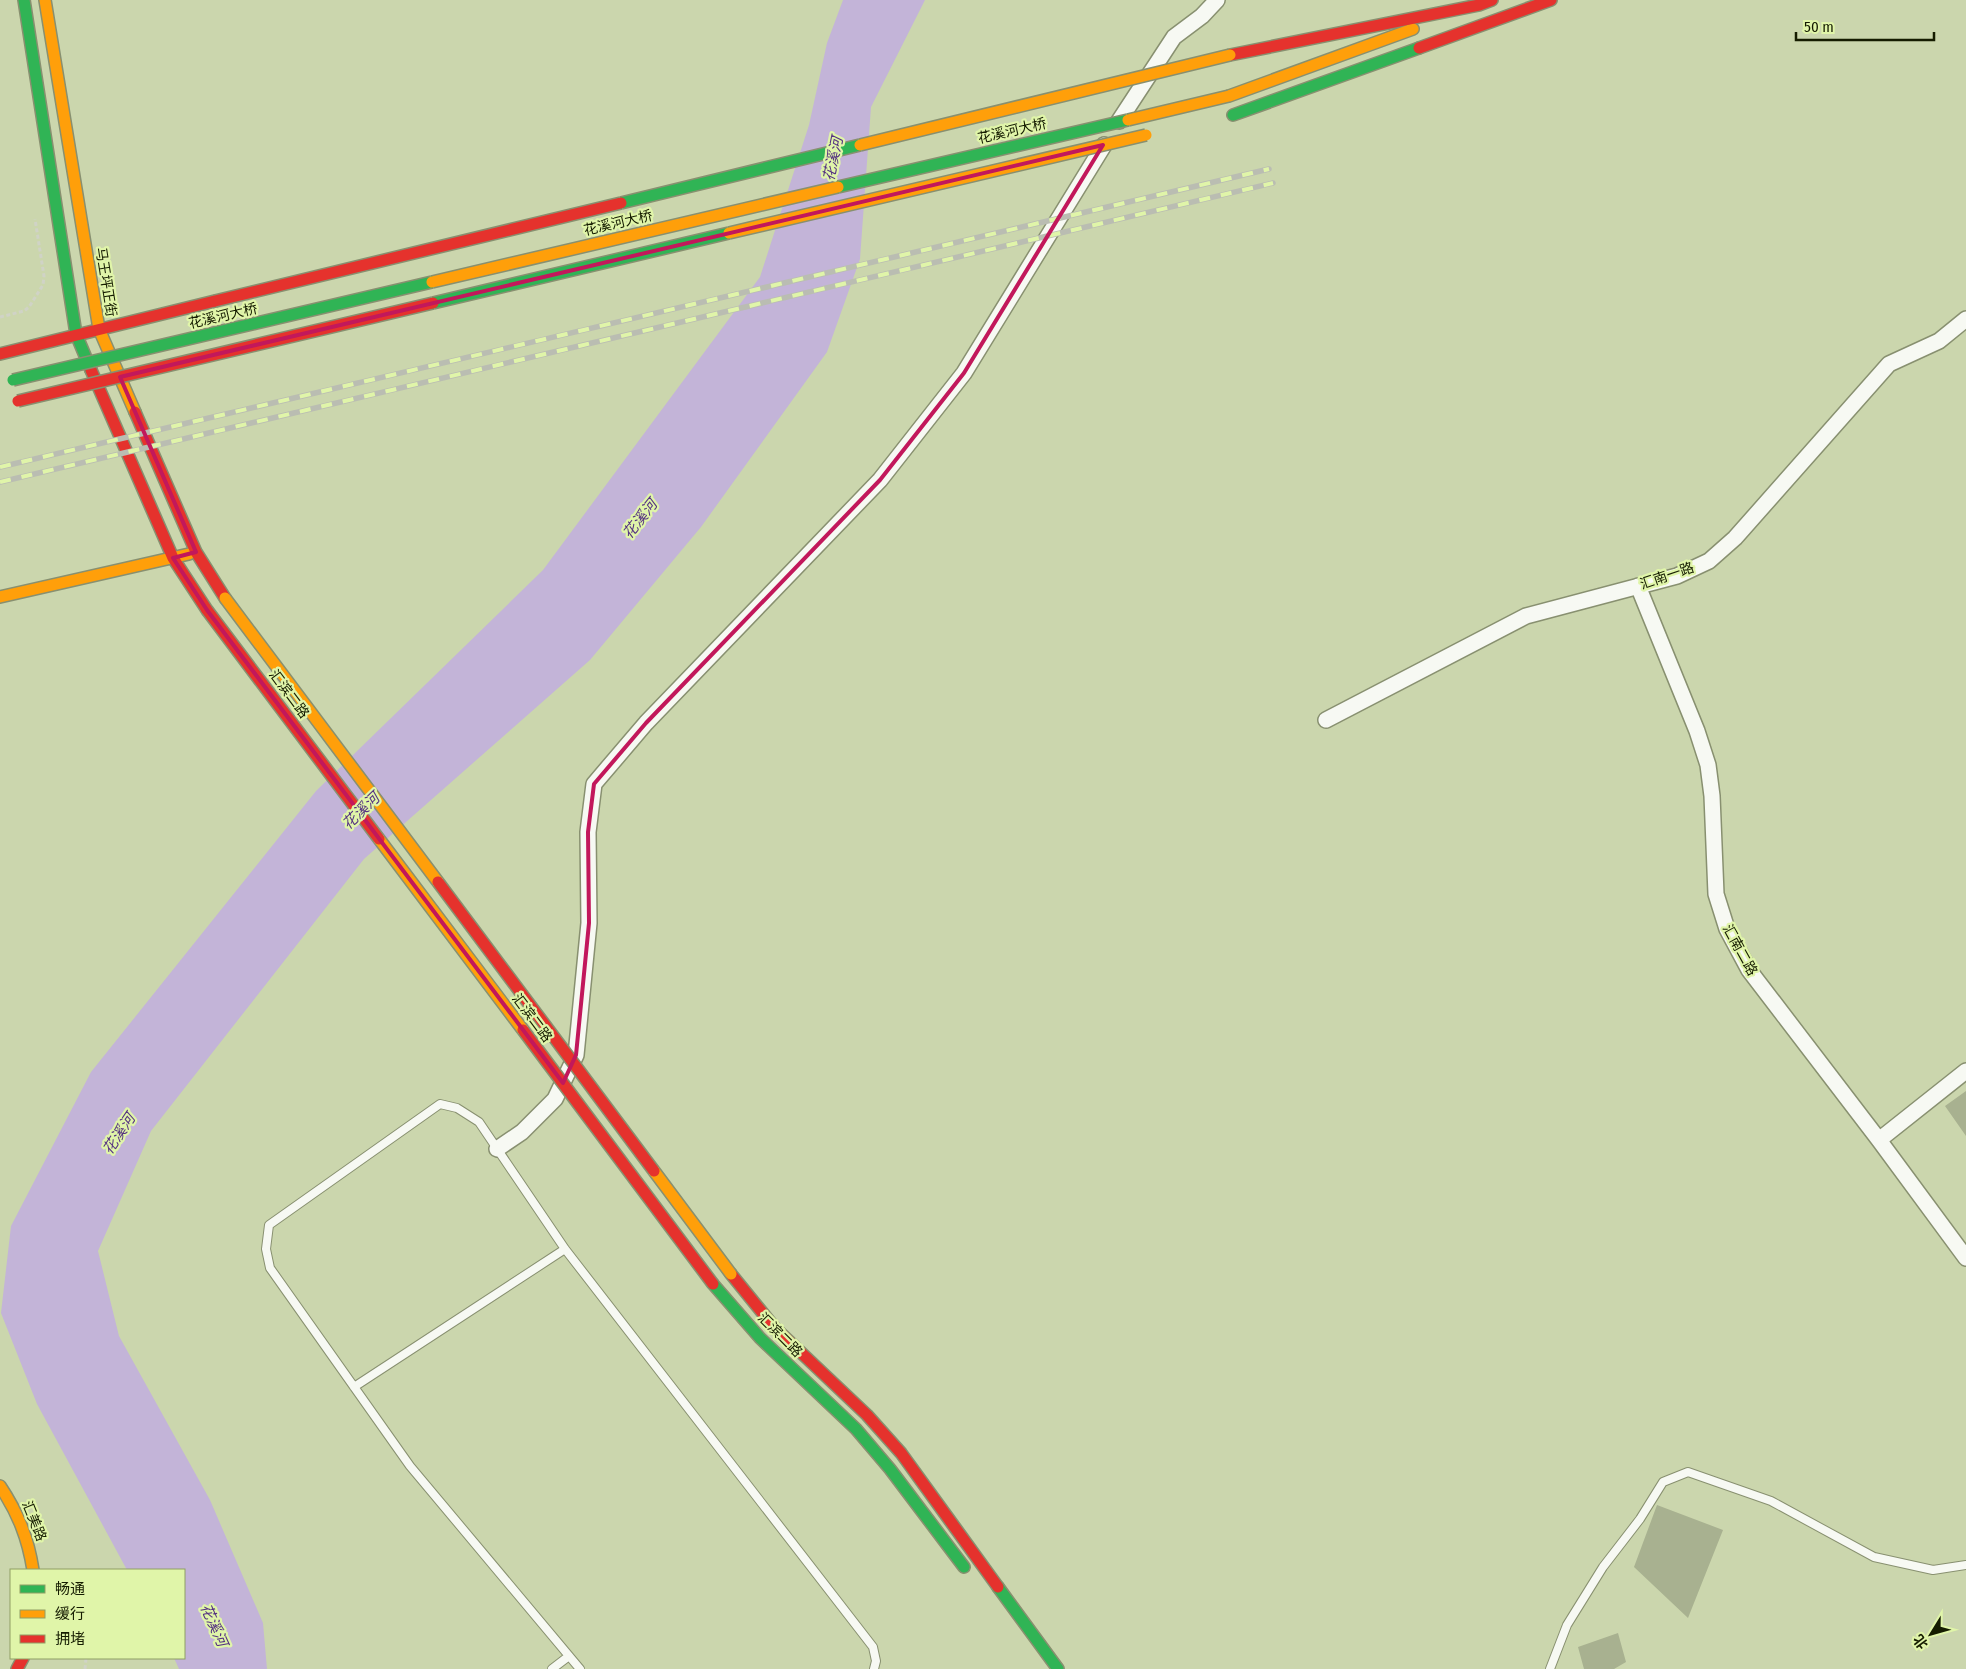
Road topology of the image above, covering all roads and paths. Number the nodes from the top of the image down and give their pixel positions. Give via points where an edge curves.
1 (24, 0) edge
2 (45, 0) edge
3 (1217, 0) edge
4 (1492, 0) edge
5 (1551, 0) edge
6 (1479, 5) junction
7 (1229, 116) dead end
8 (1156, 133) dead end
9 (35, 219) dead end
10 (0, 318) edge
11 (1966, 319) edge
12 (99, 329) junction
13 (76, 334) junction
14 (0, 354) edge
15 (13, 380) dead end
16 (18, 401) dead end
17 (196, 552) junction
18 (173, 558) junction
19 (1638, 586) junction
20 (3, 600) edge
21 (1326, 720) dead end
22 (1966, 1071) edge
23 (1879, 1140) junction
24 (497, 1148) junction
25 (565, 1250) junction
26 (1966, 1258) edge
27 (354, 1387) junction
28 (0, 1486) edge
29 (1966, 1565) edge
30 (33, 1569) edge
31 (971, 1576) dead end
32 (569, 1656) junction
33 (552, 1669) edge
34 (580, 1669) edge
35 (874, 1669) edge
36 (1058, 1669) edge
37 (1550, 1669) edge

1 - 13 main road
2 - 12 main road, 马王坪正街
3 - 24 street via 1174,37 1084,175 964,373 880,480 646,723 594,784 588,832 589,923 576,1056 555,1099 522,1132
4 - 6 main road
5 - 7 main road
6 - 12 main road, 花溪河大桥, bridge via 1230,55
6 - 15 main road, 花溪河大桥, bridge via 1229,96
8 - 16 main road, bridge
9 - 10 path via 43,285 24,311
11 - 19 street, 汇南一路 via 1938,341 1889,364 1735,538 1709,561 1677,576
12 - 13 main road, 花溪河大桥
12 - 17 main road, 马王坪正街
13 - 14 main road, 花溪河大桥
13 - 18 main road, 汇滨二路
17 - 18 main road
17 - 36 main road, 汇滨二路, bridge via 225,598 730,1274 774,1327 867,1415 901,1454
18 - 20 main road
18 - 31 main road, 汇滨二路, bridge via 207,610 713,1284 760,1338 856,1429
19 - 21 street, 汇南一路 via 1526,616
19 - 23 street, 汇南二路 via 1708,765 1716,894 1726,929 1748,970
22 - 23 street
23 - 26 street, 汇南二路
24 - 25 lane
24 - 27 lane via 479,1122 457,1108 440,1104 269,1225 266,1249 270,1268
25 - 27 lane
25 - 35 lane via 873,1647
27 - 32 lane via 410,1466
28 - 30 main road, 汇美路 via 29,1544
29 - 37 lane via 1933,1570 1874,1557 1771,1501 1688,1472 1664,1482 1603,1567 1567,1624
32 - 33 lane
32 - 34 lane

